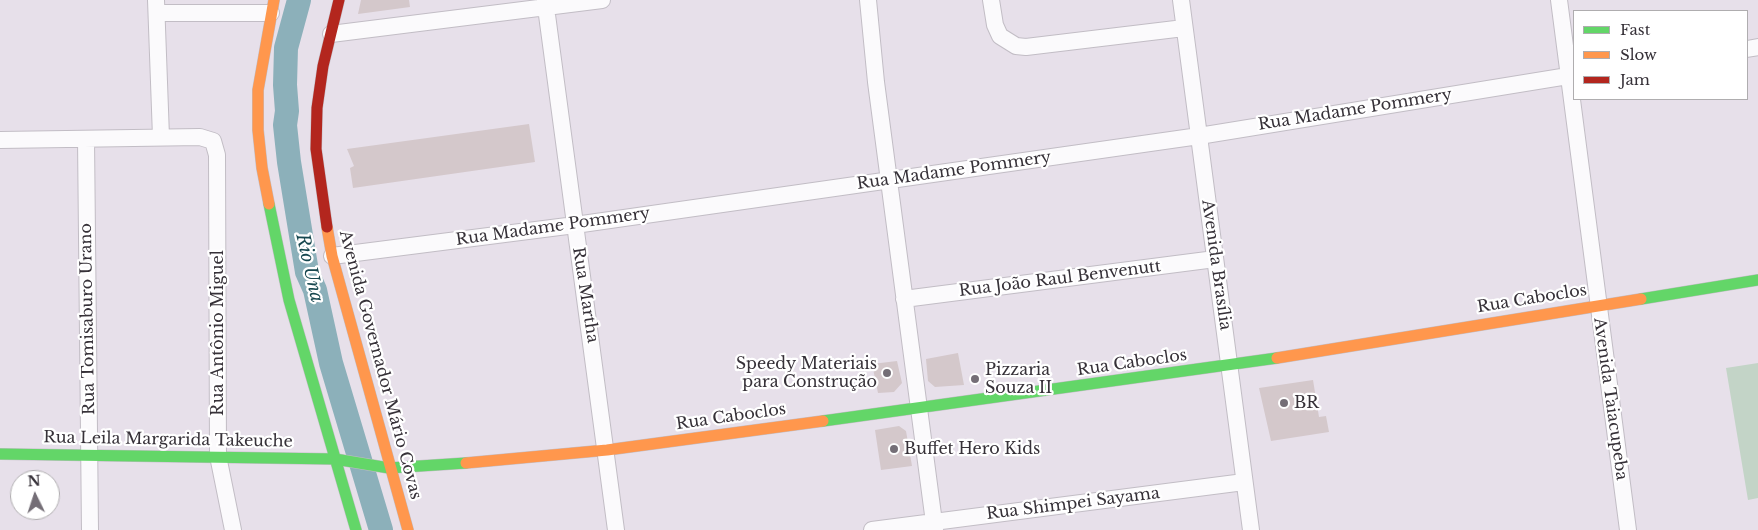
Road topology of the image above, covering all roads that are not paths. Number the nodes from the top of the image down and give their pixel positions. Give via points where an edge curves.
1 (339, 0) edge
2 (602, 0) edge
3 (868, 0) edge
4 (991, 0) edge
5 (1180, 0) edge
6 (1559, 0) edge
7 (546, 4) edge
8 (272, 6) edge
9 (156, 7) edge
10 (1184, 28) junction
11 (331, 34) junction
12 (1571, 75) edge
13 (1573, 93) edge
14 (1574, 100) edge
15 (1199, 136) junction
16 (161, 137) junction
17 (86, 139) junction
18 (0, 140) edge
19 (889, 180) junction
20 (575, 225) junction
21 (332, 256) junction
22 (1215, 259) junction
23 (1758, 280) edge
24 (904, 300) junction
25 (1597, 305) junction
26 (1230, 366) junction
27 (919, 409) junction
28 (607, 450) junction
29 (0, 454) edge
30 (89, 455) junction
31 (218, 456) junction
32 (335, 459) junction
33 (353, 462) joint
34 (385, 468) junction
35 (1244, 482) junction
36 (934, 526) edge
37 (90, 530) edge
38 (233, 530) edge
39 (356, 530) edge
40 (408, 530) edge
41 (616, 530) edge
42 (872, 530) edge
43 (1251, 530) edge
44 (1628, 530) edge

1 - 11 main road, Avenida Governador Mário Covas
2 - 7 street
3 - 19 street
4 - 10 street via 1000,36 1016,46
5 - 10 street, Avenida Brasília
6 - 12 street, Avenida Taiacupeba
7 - 11 street
7 - 20 street, Rua Martha
8 - 9 street
8 - 32 main road via 258,90 262,168 289,300
9 - 16 street
10 - 15 street, Avenida Brasília
11 - 21 main road, Avenida Governador Mário Covas via 317,108 316,149
12 - 13 street, Avenida Taiacupeba
12 - 15 street, Rua Madame Pommery
14 - 25 street, Avenida Taiacupeba
15 - 19 street, Rua Madame Pommery
15 - 22 street, Avenida Brasília
16 - 17 street
16 - 31 street, Rua Antônio Miguel via 208,138 213,141 217,155
17 - 18 street
17 - 30 street, Rua Tomisaburo Urano
19 - 20 street, Rua Madame Pommery
19 - 24 street
20 - 21 street, Rua Madame Pommery
20 - 28 street, Rua Martha
21 - 34 main road, Avenida Governador Mário Covas
22 - 24 street, Rua João Raul Benvenutt
22 - 26 street, Avenida Brasília
23 - 25 main road, Rua Caboclos
24 - 27 street
25 - 26 main road, Rua Caboclos
25 - 44 street, Avenida Taiacupeba
26 - 27 main road, Rua Caboclos
26 - 35 street, Avenida Brasília
27 - 28 main road, Rua Caboclos
27 - 36 street
28 - 34 main road, Rua Caboclos
28 - 41 street, Rua Martha
29 - 30 main road, Rua Leila Margarida Takeuche
30 - 31 main road, Rua Leila Margarida Takeuche
30 - 37 street, Rua Tomisaburo Urano
31 - 32 main road, Rua Leila Margarida Takeuche
31 - 38 street, Rua Antônio Miguel
32 - 33 main road, Rua Leila Margarida Takeuche
32 - 39 main road
33 - 34 main road, Rua Caboclos
34 - 40 main road, Avenida Governador Mário Covas
35 - 36 street, Rua Shimpei Sayama
35 - 43 street, Avenida Brasília
36 - 42 street, Rua Shimpei Sayama

